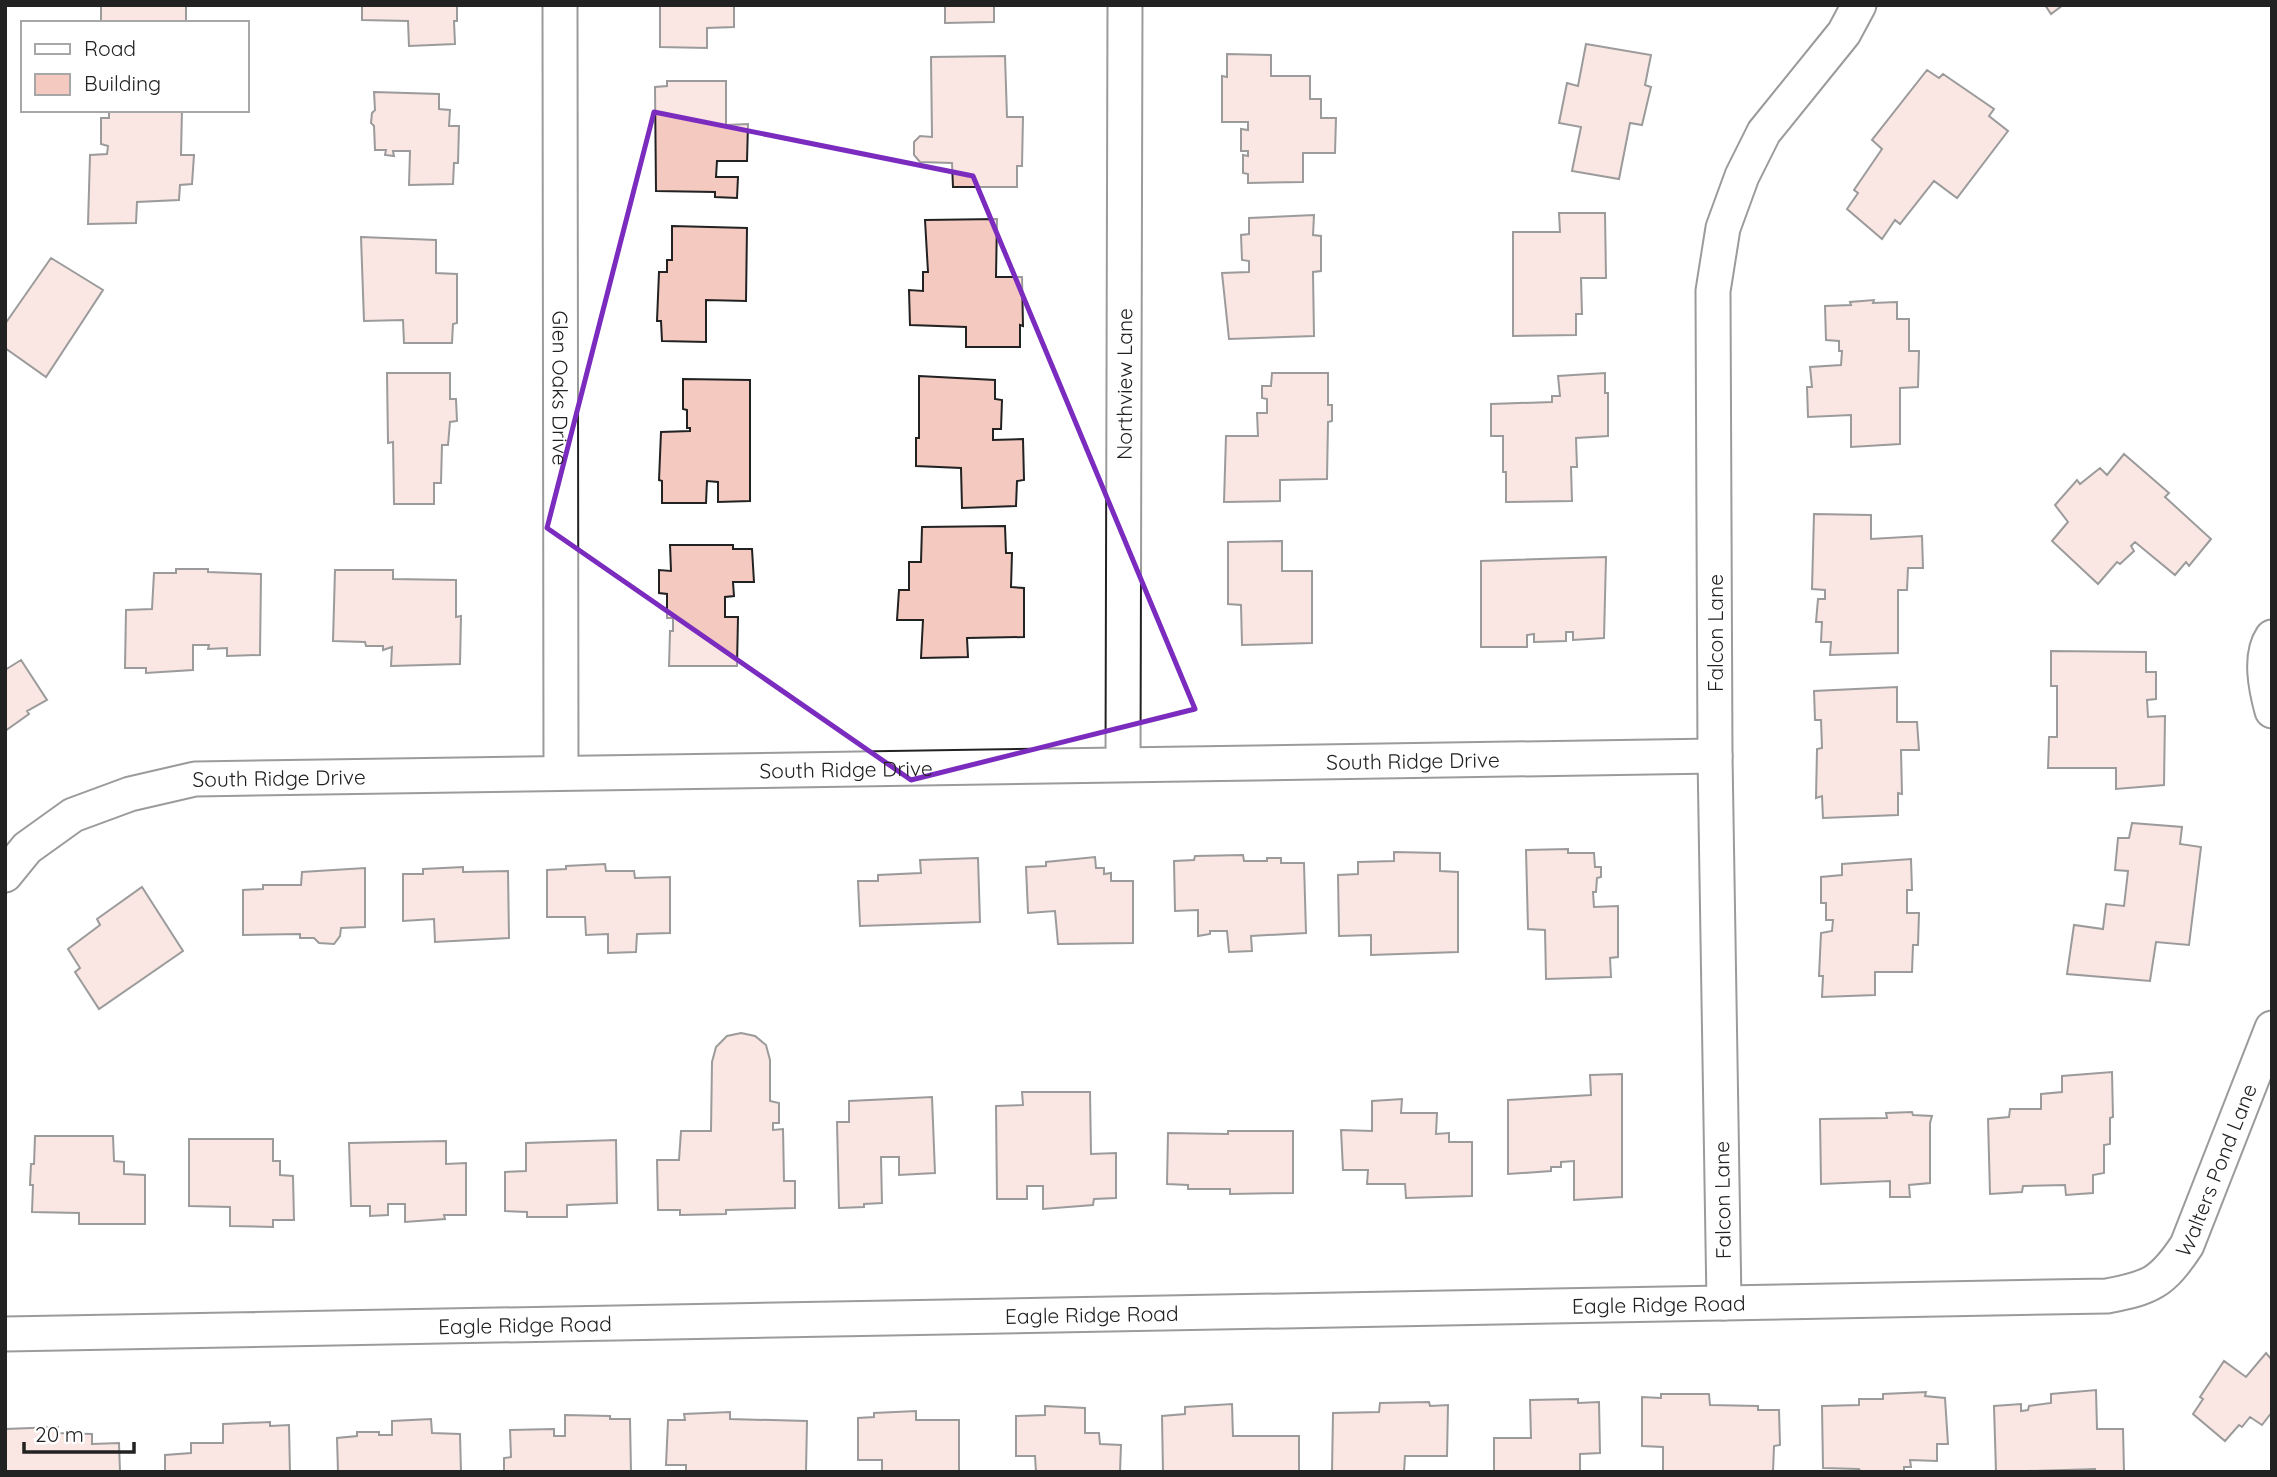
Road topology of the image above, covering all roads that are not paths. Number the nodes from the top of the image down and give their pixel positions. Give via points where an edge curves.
1 (560, 5) edge
2 (1125, 5) edge
3 (1859, 5) edge
4 (2272, 636) edge
5 (2272, 710) edge
6 (1715, 756) junction
7 (1123, 764) junction
8 (561, 772) junction
9 (5, 876) edge
10 (2272, 1028) edge
11 (2170, 1271) joint
12 (1724, 1303) junction
13 (5, 1334) edge

1 - 8 street, Glen Oaks Drive
2 - 7 street, Northview Lane
3 - 6 street, Falcon Lane via 1844,33 1764,132 1723,229 1713,291
4 - 5 street via 2267,644 2265,677
6 - 7 street, South Ridge Drive
6 - 12 street, Falcon Lane
7 - 8 street, South Ridge Drive
8 - 9 street, South Ridge Drive via 195,779 130,794 73,815 27,848
10 - 11 street, Walters Pond Lane via 2188,1245
11 - 12 street, Eagle Ridge Road via 2143,1289 2107,1296
12 - 13 street, Eagle Ridge Road

